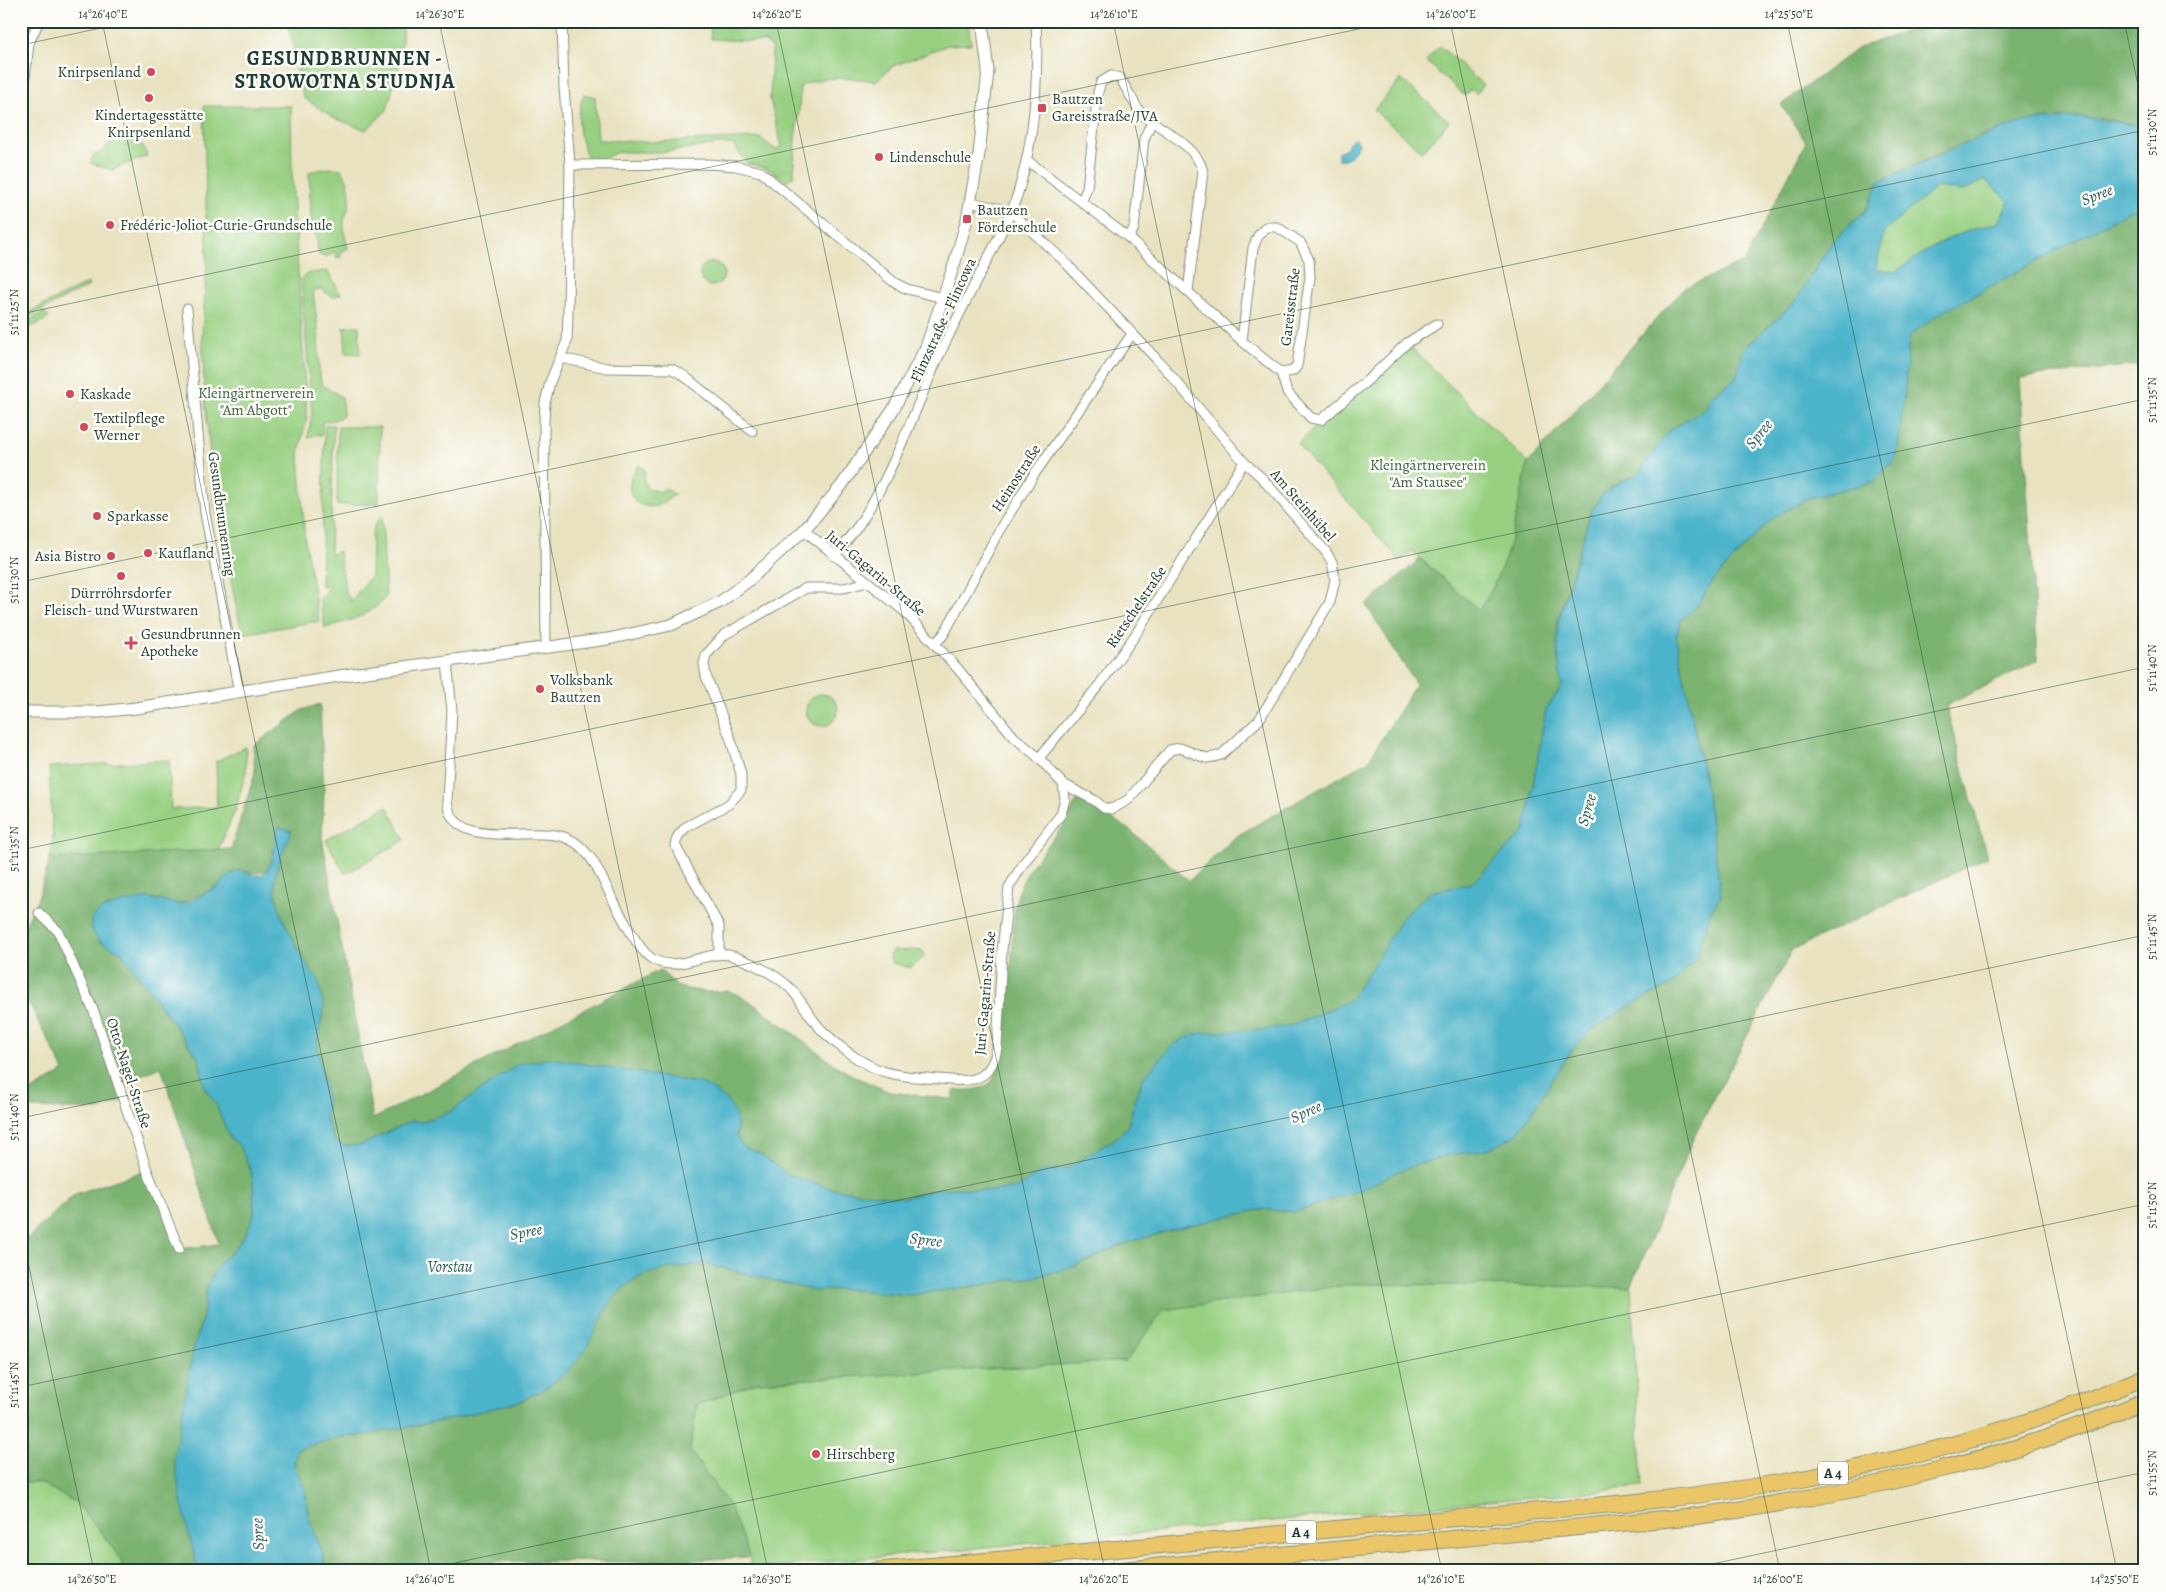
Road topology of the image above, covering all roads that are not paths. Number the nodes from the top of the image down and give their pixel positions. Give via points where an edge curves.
1 (39, 21) edge
2 (562, 21) edge
3 (982, 21) edge
4 (1036, 21) edge
5 (22, 96) edge
6 (21, 112) edge
7 (1152, 121) junction
8 (1028, 162) junction
9 (570, 165) junction
10 (970, 202) junction
11 (1082, 202) junction
12 (1010, 210) junction
13 (1129, 238) junction
14 (1188, 291) junction
15 (943, 298) junction
16 (187, 308) dead end
17 (1437, 324) dead end
18 (1132, 334) junction
19 (1242, 341) junction
20 (561, 358) junction
21 (1281, 373) junction
22 (752, 431) dead end
23 (1244, 462) junction
24 (804, 530) junction
25 (834, 556) junction
26 (868, 582) junction
27 (935, 644) junction
28 (546, 647) junction
29 (447, 661) junction
30 (239, 692) junction
31 (21, 712) edge
32 (1039, 758) junction
33 (1063, 784) junction
34 (39, 913) dead end
35 (719, 954) junction
36 (179, 1249) dead end
37 (2145, 1377) edge
38 (2145, 1401) edge
39 (876, 1571) edge
40 (1111, 1571) edge

1 - 5 street via 29,43
2 - 9 street
3 - 10 street via 988,71
4 - 8 street, Flinzstraße - Flincowa via 1036,80
5 - 6 street
7 - 11 street via 1141,114 1120,78 1111,76 1101,82 1087,188
7 - 13 street via 1144,139 1134,228
7 - 14 street via 1192,150 1201,162 1202,180
8 - 11 street, Gareisstraße
8 - 12 street, Flinzstraße - Flincowa
9 - 15 street via 708,164 761,172 895,283
9 - 20 street via 567,341
10 - 12 street
10 - 15 street
11 - 13 street, Gareisstraße
12 - 18 street, Am Steinhübel via 1063,260
12 - 25 street, Flinzstraße - Flincowa via 1002,235 966,297 881,487 862,520
13 - 14 street, Gareisstraße
14 - 19 street, Gareisstraße
15 - 24 street via 926,347 893,410 842,485
16 - 30 street, Gesundbrunnenring via 206,513
17 - 21 street, Gareisstraße via 1407,343 1321,420 1311,418 1287,392
18 - 23 street, Am Steinhübel
18 - 27 street, Heinostraße via 1033,476 1000,529 944,634
19 - 21 street, Gareisstraße
19 - 21 street, Gareisstraße via 1253,248 1266,227 1277,227 1300,242 1309,260 1310,277 1297,366 1292,371
20 - 22 street via 607,368 672,369
20 - 28 street via 550,382 544,421
23 - 32 street, Rietschelstraße via 1136,634
23 - 33 street, Am Steinhübel via 1326,552 1334,571 1330,602 1259,720 1221,755 1206,758 1180,748 1170,750 1128,800 1112,810
24 - 25 street, Juri-Gagarin-Straße
24 - 28 street via 748,581 720,602 696,614 654,629
25 - 26 street, Juri-Gagarin-Straße
26 - 27 street, Juri-Gagarin-Straße via 904,611
26 - 35 street via 844,588 806,588 724,635 706,654 706,676 730,737 741,774 741,790 729,804 686,827 675,845 719,926
27 - 32 street, Juri-Gagarin-Straße via 1014,737
28 - 29 street
29 - 30 street
29 - 35 street via 452,712 447,801 455,822 480,833 546,834 574,841 593,861 635,938 652,959 670,964
30 - 31 street via 98,712
32 - 33 street, Juri-Gagarin-Straße
33 - 35 street, Juri-Gagarin-Straße via 1064,807 1010,887 994,1063 985,1074 958,1081 892,1074 872,1066 825,1034 785,982 735,956
34 - 36 street, Otto-Nagel-Straße via 58,931 94,1012 147,1170
37 - 39 highway, A 4 via 2043,1416 1956,1444 1778,1483 1634,1501
38 - 40 highway, A 4 via 2049,1437 1962,1464 1783,1504 1687,1517

